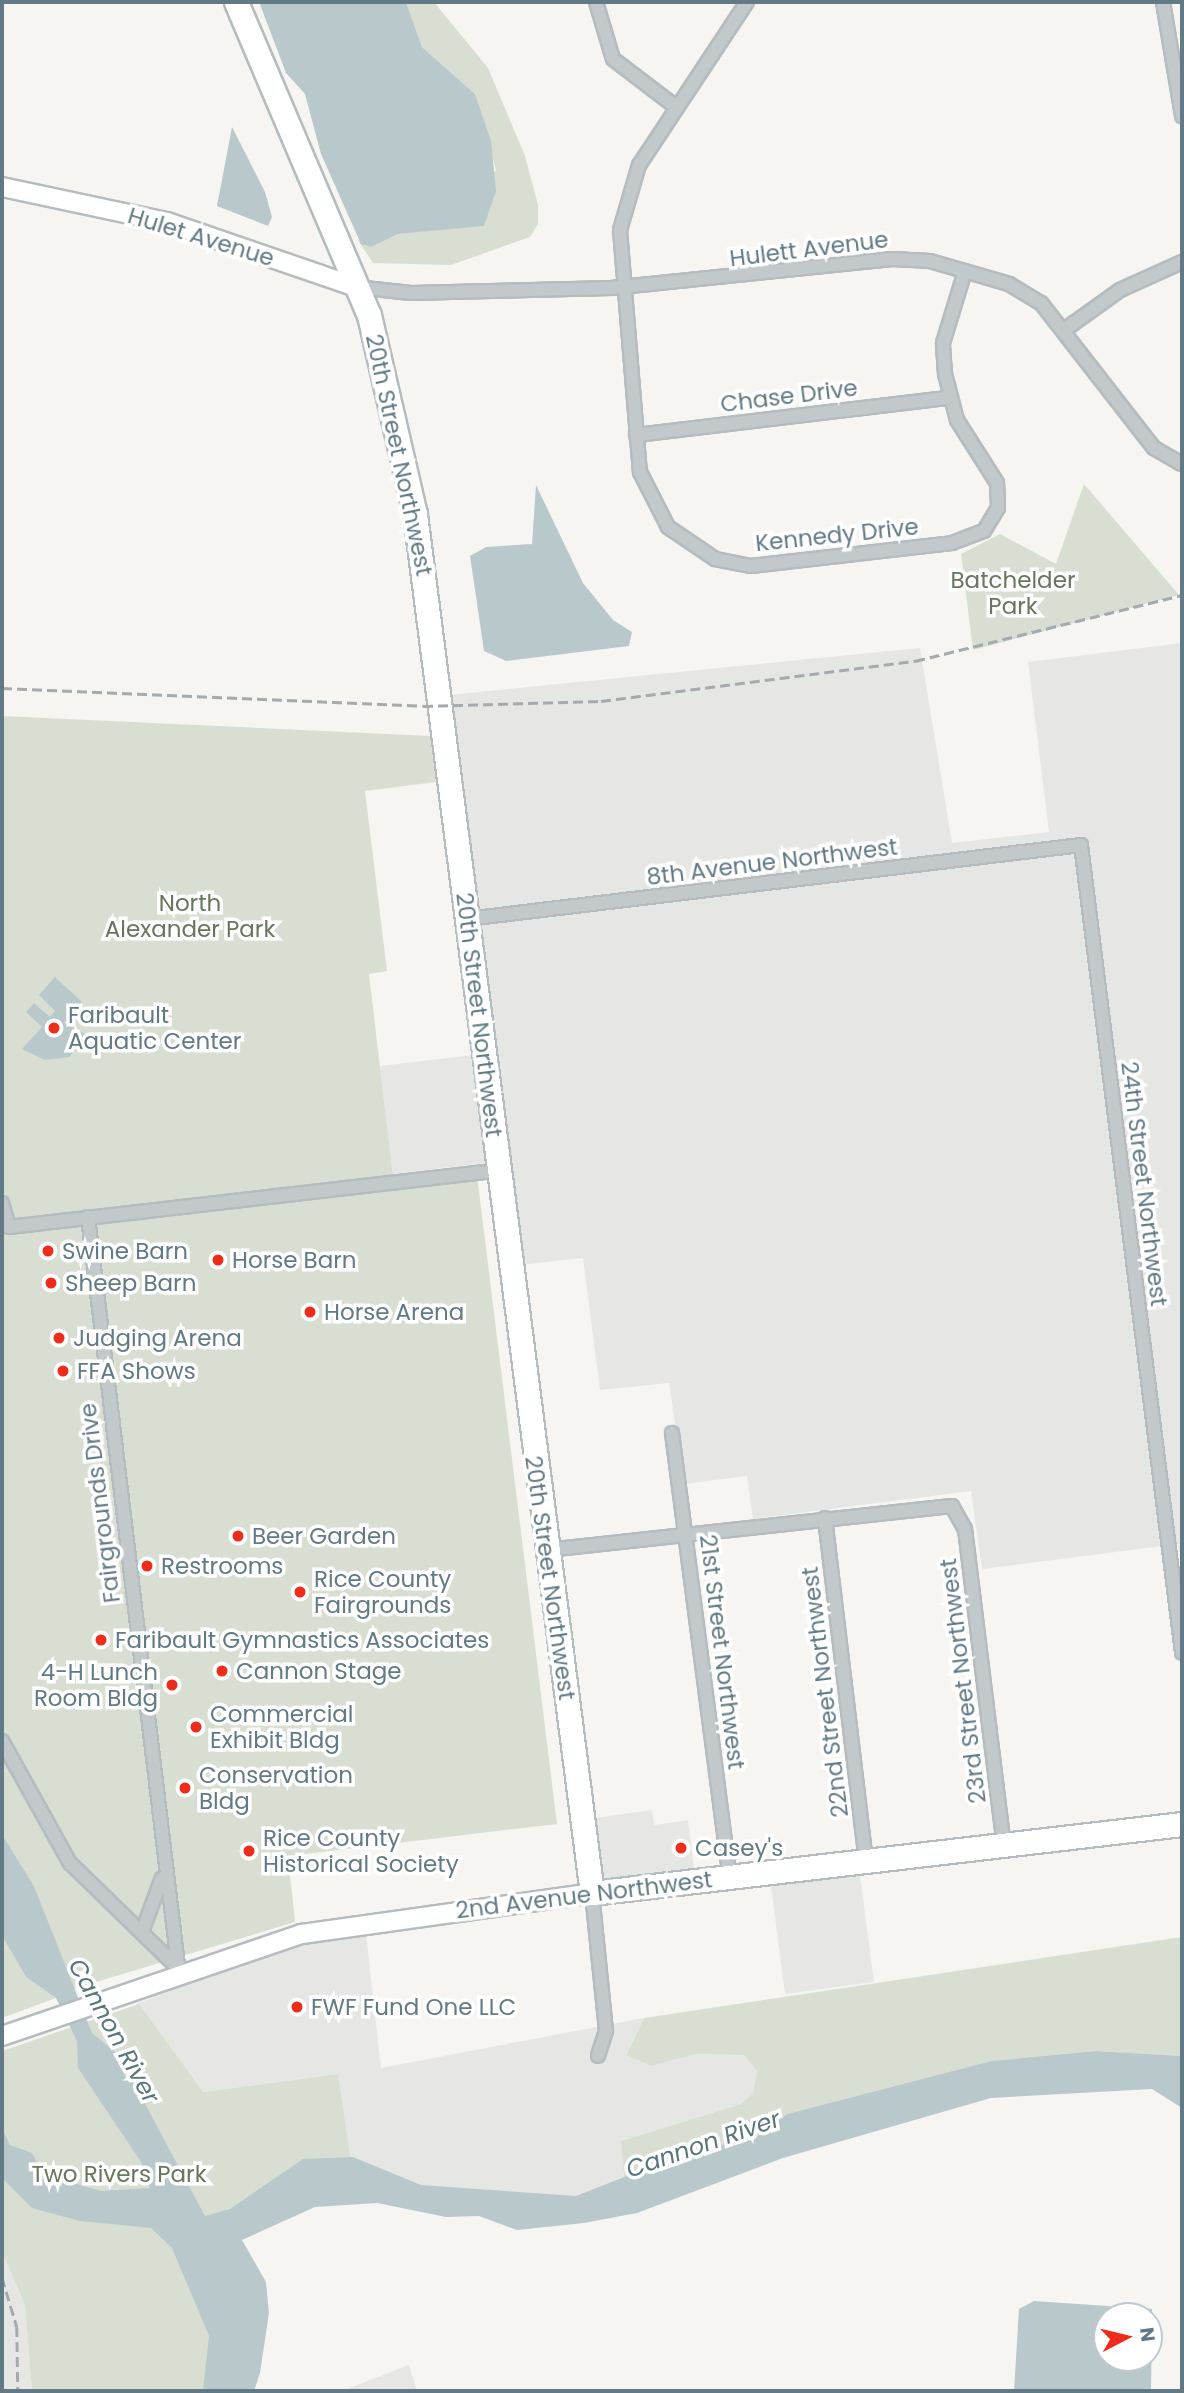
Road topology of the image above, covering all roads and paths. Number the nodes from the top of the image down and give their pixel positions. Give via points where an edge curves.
1 (236, 2) edge
2 (596, 2) edge
3 (747, 2) edge
4 (1163, 2) edge
5 (676, 107) junction
6 (1182, 116) edge
7 (2, 187) edge
8 (1182, 262) edge
9 (965, 271) junction
10 (356, 287) junction
11 (622, 288) junction
12 (1067, 328) junction
13 (947, 398) junction
14 (636, 435) junction
15 (1182, 464) edge
16 (1081, 845) joint
17 (467, 919) junction
18 (498, 1170) junction
19 (2, 1203) edge
20 (88, 1217) junction
21 (672, 1433) dead end
22 (825, 1518) junction
23 (685, 1534) junction
24 (547, 1550) junction
25 (1182, 1653) edge
26 (2, 1741) edge
27 (1182, 1824) edge
28 (1004, 1845) junction
29 (866, 1861) junction
30 (165, 1867) junction
31 (730, 1877) junction
32 (592, 1893) junction
33 (143, 1929) junction
34 (179, 1973) junction
35 (2, 2036) edge
36 (598, 2056) dead end

1 - 10 highway, 20th Street Northwest
2 - 5 street via 613,59
3 - 5 street, Kennedy Drive
4 - 6 street
5 - 11 street, Kennedy Drive via 639,165 624,205
7 - 10 street, Hulet Avenue via 167,222
8 - 12 street via 1120,290
9 - 11 street, Hulett Avenue via 893,259
9 - 12 street, Hulett Avenue via 1024,291
9 - 13 street, Kennedy Drive via 943,343
10 - 11 street, Hulett Avenue via 411,293
10 - 17 highway, 20th Street Northwest via 381,361 420,545
11 - 14 street, Kennedy Drive
12 - 15 street, Hulett Avenue via 1154,448
13 - 14 street, Chase Drive
13 - 14 street, Kennedy Drive via 1000,495 990,525 975,538 952,543 751,566 715,559 683,540 655,510 640,472
16 - 17 street, 8th Avenue Northwest
16 - 25 street, 24th Street Northwest
17 - 18 highway, 20th Street Northwest
18 - 20 street
18 - 24 highway, 20th Street Northwest
19 - 20 street via 9,1227
20 - 30 street, Fairgrounds Drive
21 - 23 street, 21st Street Northwest
22 - 23 street
22 - 28 street, 23rd Street Northwest via 943,1504 959,1512
22 - 29 street, 22nd Street Northwest
23 - 24 street
23 - 31 street, 21st Street Northwest
24 - 32 highway, 20th Street Northwest
26 - 33 street via 70,1863
27 - 28 highway, 2nd Avenue Northwest
28 - 29 highway, 2nd Avenue Northwest
29 - 31 highway, 2nd Avenue Northwest
30 - 33 street, Fairgrounds Drive
30 - 34 street, Fairgrounds Drive
31 - 32 highway, 2nd Avenue Northwest
32 - 34 street, 2nd Avenue Northwest via 320,1930
32 - 36 street, 20th Street Northwest via 606,2031
33 - 34 street
34 - 35 street, 2nd Avenue Northwest

